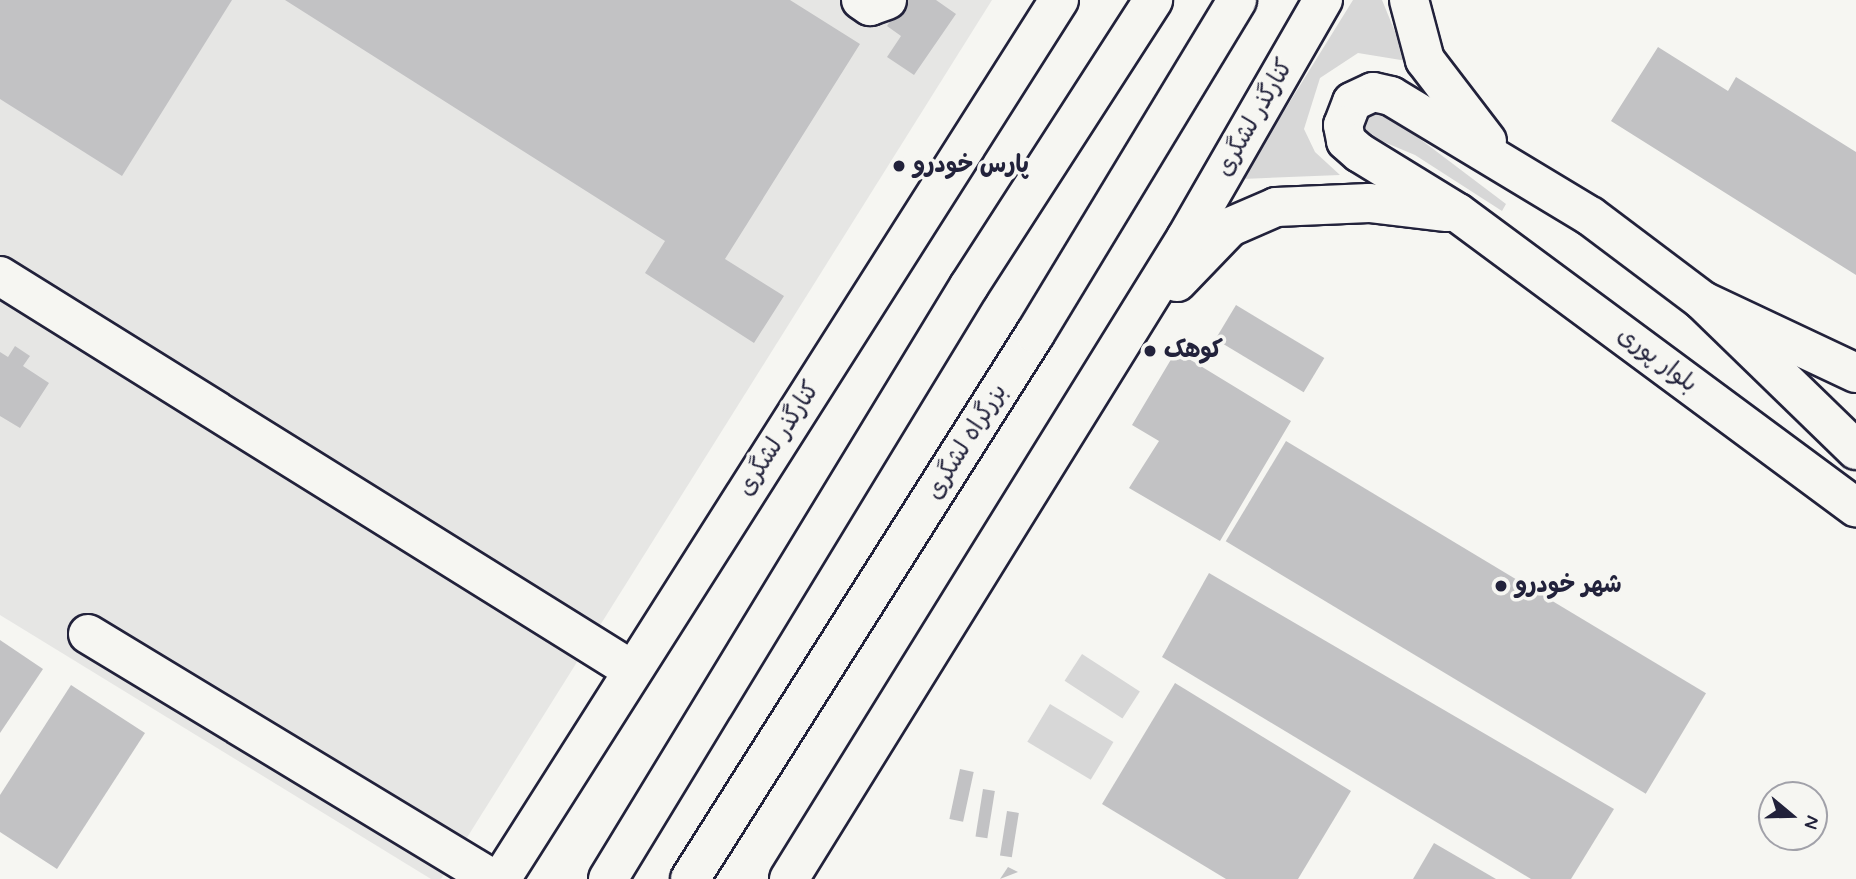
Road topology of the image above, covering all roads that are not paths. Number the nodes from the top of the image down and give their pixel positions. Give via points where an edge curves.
1 (861, 0) edge
2 (887, 0) edge
3 (1059, 0) edge
4 (1153, 0) edge
5 (1237, 0) edge
6 (1323, 0) edge
7 (1409, 0) edge
8 (1501, 159) junction
9 (1458, 213) junction
10 (0, 276) edge
11 (1703, 301) junction
12 (1120, 343) junction
13 (1856, 373) edge
14 (1856, 450) edge
15 (1856, 507) edge
16 (88, 634) dead end
17 (632, 670) junction
18 (493, 879) edge
19 (502, 879) edge
20 (608, 879) edge
21 (690, 879) edge
22 (789, 879) edge

1 - 2 main road via 870,6
3 - 17 main road, کنارگذر لشگری
4 - 20 main road via 969,286
5 - 21 main road, بزرگراه لشگری via 1035,334
6 - 12 main road, کنارگذر لشگری
7 - 8 main road via 1425,60
8 - 9 main road, بلوار پوری via 1391,96 1373,92 1352,102 1343,125 1346,141
8 - 11 main road
9 - 12 main road via 1369,203 1276,207 1230,227
9 - 15 main road, بلوار پوری
10 - 17 main road
11 - 13 main road
11 - 14 main road
12 - 22 main road, کنارگذر لشگری
16 - 18 main road
17 - 19 main road, کنارگذر لشگری

